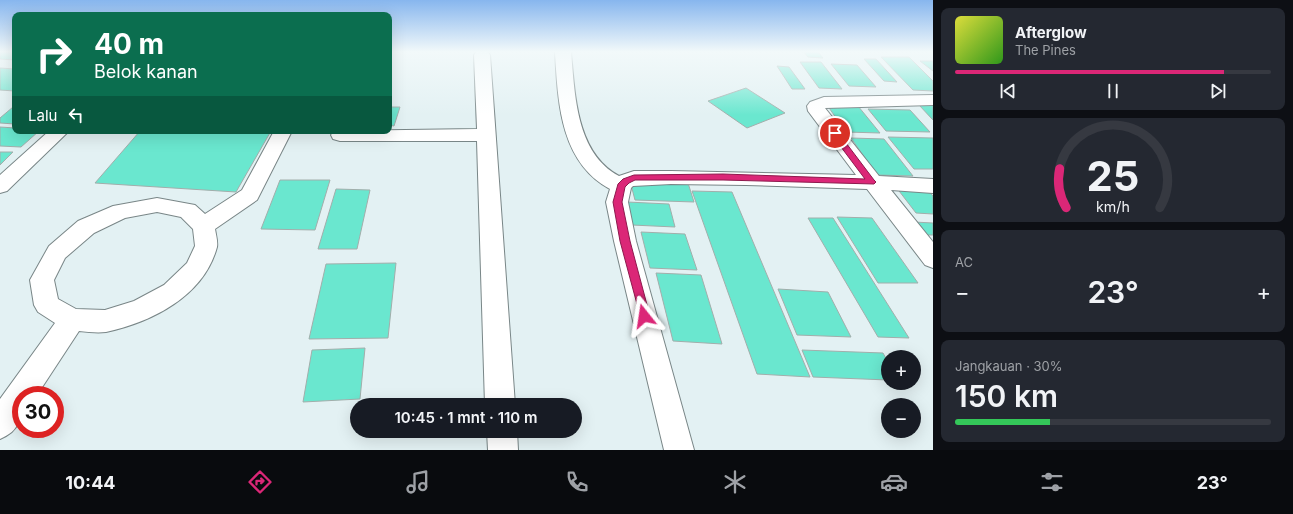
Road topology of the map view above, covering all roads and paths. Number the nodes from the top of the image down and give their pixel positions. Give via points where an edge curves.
1 (483, 73) edge
2 (564, 73) edge
3 (933, 100) edge
4 (57, 134) edge
5 (281, 134) edge
6 (340, 135) dead end
7 (487, 135) junction
8 (871, 182) junction
9 (0, 186) edge
10 (621, 186) junction
11 (933, 186) edge
12 (204, 226) junction
13 (933, 259) edge
14 (72, 320) junction
15 (500, 398) edge
16 (0, 424) edge
17 (502, 438) edge
18 (503, 450) edge
19 (679, 450) edge

1 - 7 street
2 - 10 street via 572,131 585,156 601,174
3 - 8 street via 824,102 816,106 817,111
4 - 9 street
5 - 12 street via 250,195
6 - 7 street
7 - 15 street
8 - 10 street via 657,177 634,178
8 - 11 street
8 - 13 street
10 - 19 street via 617,202 625,241
12 - 14 street via 206,246 196,269 173,292 134,312 105,320
12 - 14 street via 187,210 157,205 121,211 86,227 57,252 42,280 47,305
14 - 16 street
17 - 18 street

